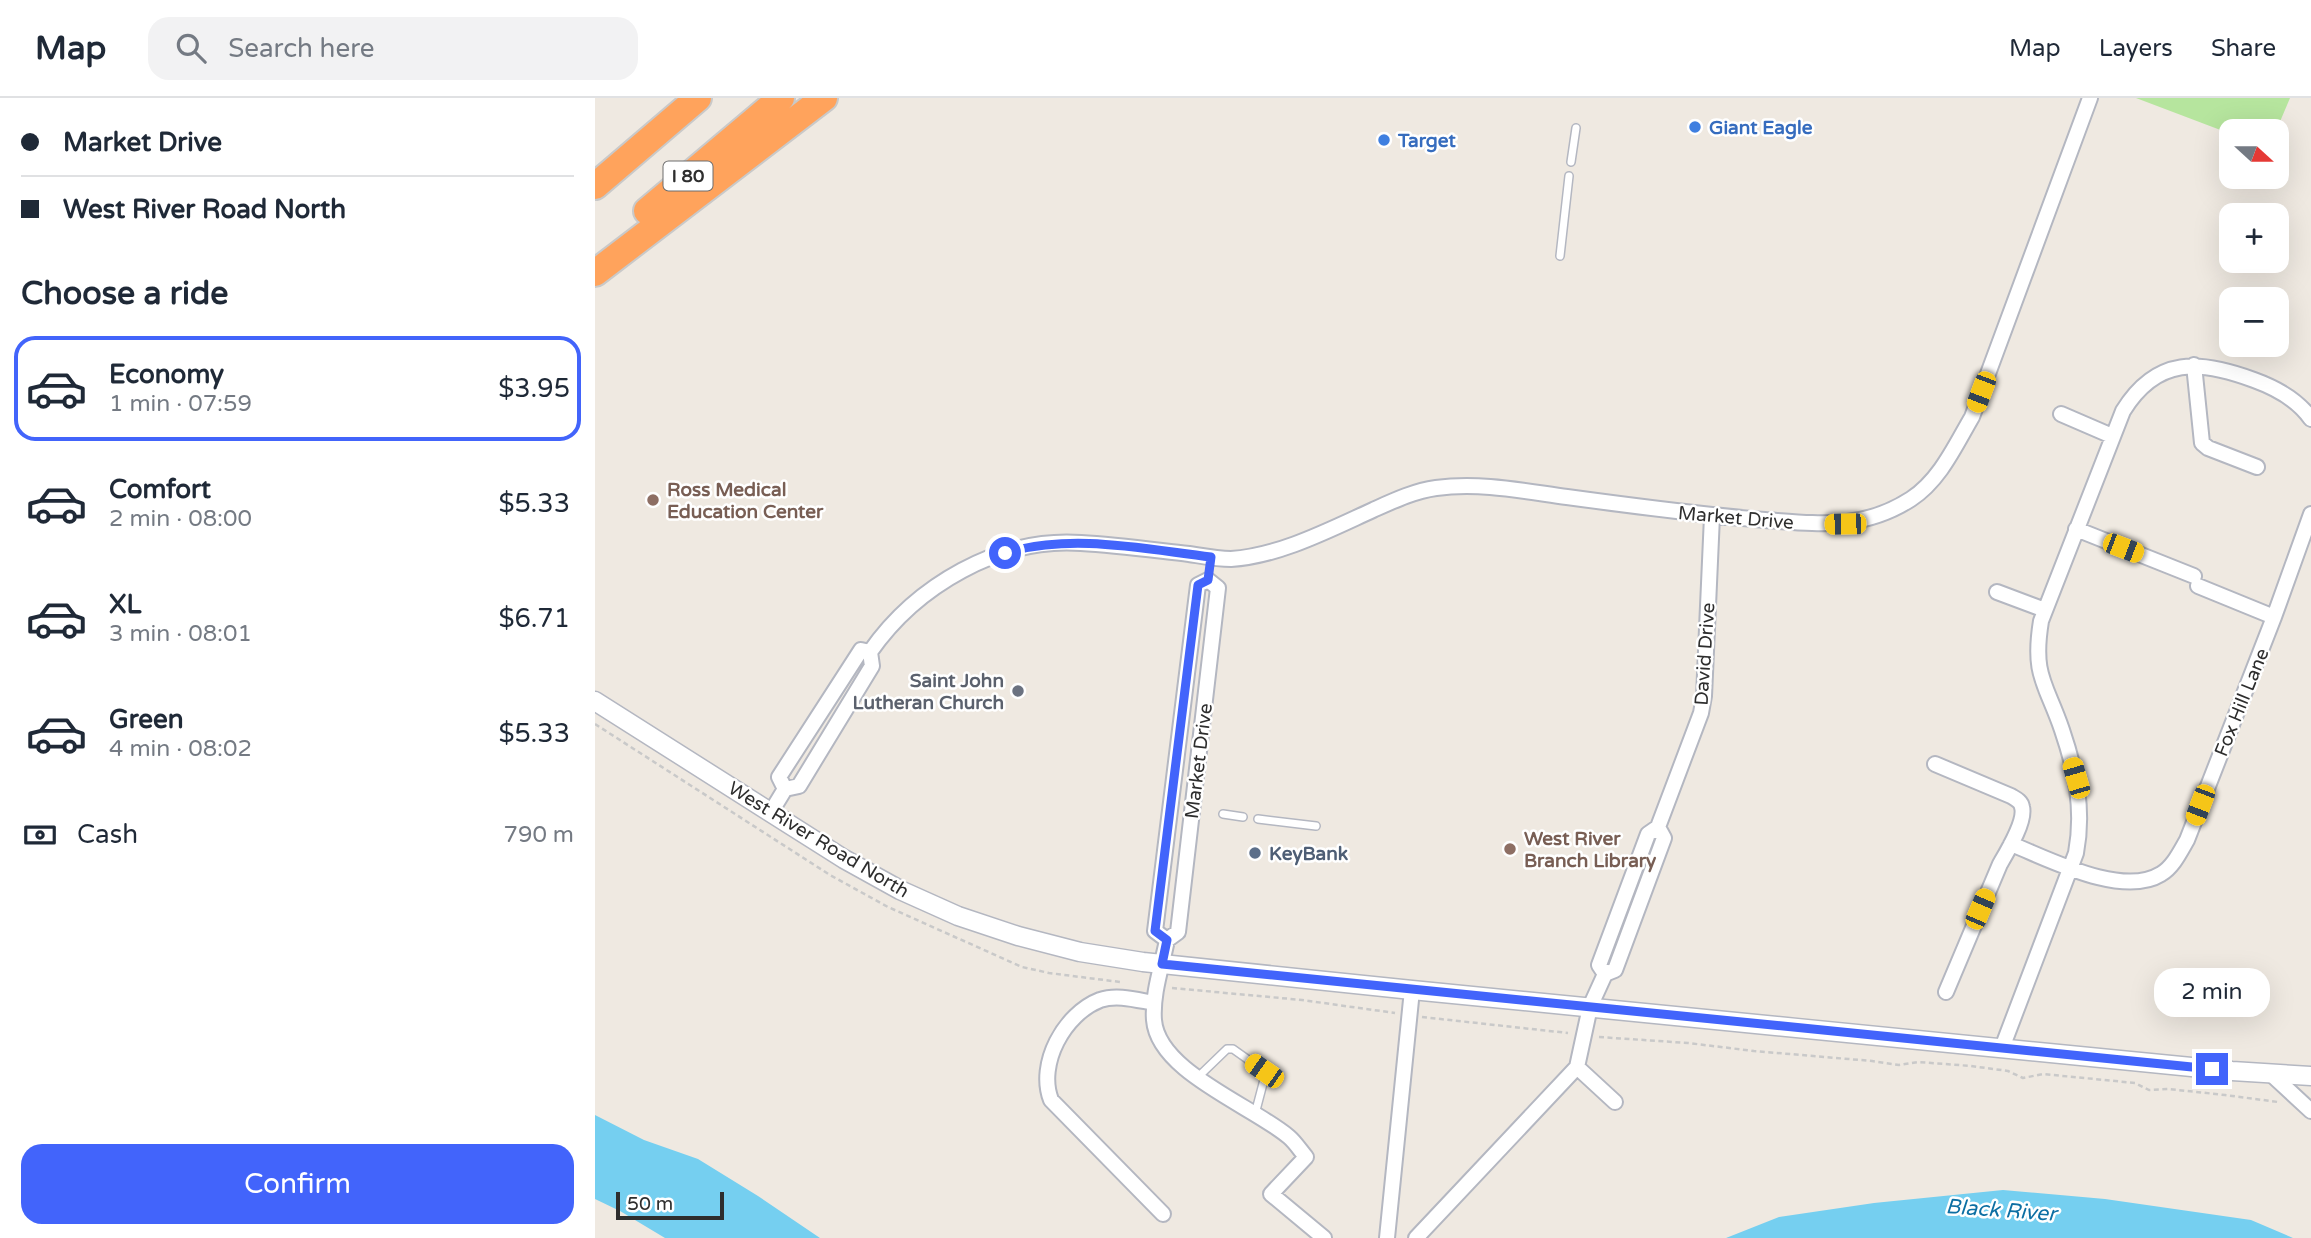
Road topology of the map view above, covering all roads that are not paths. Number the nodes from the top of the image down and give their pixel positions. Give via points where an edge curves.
1 (698, 98) edge
2 (781, 98) edge
3 (824, 98) edge
4 (2090, 98) edge
5 (1576, 128) dead end
6 (1571, 162) dead end
7 (1569, 176) dead end
8 (595, 186) edge
9 (595, 255) edge
10 (1560, 256) dead end
11 (595, 273) edge
12 (2194, 365) junction
13 (2061, 414) dead end
14 (2311, 419) edge
15 (2112, 436) junction
16 (2257, 467) dead end
17 (2311, 514) edge
18 (1713, 516) junction
19 (2076, 530) junction
20 (1211, 557) junction
21 (1208, 580) junction
22 (1997, 592) dead end
23 (2045, 610) junction
24 (2274, 617) junction
25 (870, 652) junction
26 (595, 701) edge
27 (1935, 764) dead end
28 (785, 789) junction
29 (771, 812) junction
30 (1223, 814) dead end
31 (1243, 817) dead end
32 (1258, 819) dead end
33 (1316, 826) dead end
34 (2011, 844) junction
35 (2071, 868) junction
36 (1167, 940) junction
37 (1162, 964) junction
38 (1412, 990) junction
39 (1946, 992) dead end
40 (1154, 1003) junction
41 (1590, 1007) junction
42 (2002, 1048) junction
43 (1577, 1068) junction
44 (2271, 1074) junction
45 (2311, 1076) edge
46 (1198, 1077) junction
47 (1615, 1102) dead end
48 (2306, 1106) edge
49 (1255, 1115) junction
50 (1163, 1214) dead end
51 (1324, 1238) edge
52 (1387, 1238) edge
53 (1416, 1238) edge

1 - 8 highway, I 80
2 - 9 highway, I 80
3 - 11 highway
4 - 18 street, Market Drive via 1972,417 1931,482 1886,513 1845,524
5 - 6 lane
7 - 10 lane
12 - 14 street via 2217,367 2274,388 2300,405
12 - 15 street via 2163,374 2141,387 2126,405
12 - 16 street via 2203,443
13 - 15 street
15 - 19 street
17 - 24 street, Fox Hill Lane
18 - 20 street, Market Drive via 1475,485 1432,488 1288,546 1230,559
18 - 41 street, David Drive via 1701,713 1598,965 1605,974
19 - 23 street
19 - 24 street
20 - 21 street, Market Drive
20 - 25 street, Market Drive via 1078,542 1035,544 957,573 912,605
21 - 36 street, Market Drive via 1218,588 1214,626 1178,932
21 - 36 street, Market Drive via 1198,585 1155,931
22 - 23 street
23 - 35 street via 2038,638 2040,677 2062,729 2080,802 2080,834
24 - 35 street, Fox Hill Lane via 2186,840 2171,865 2153,878 2130,882
25 - 28 street, Market Drive via 872,666 799,786
25 - 28 street, Market Drive via 861,650 779,776
26 - 29 street, West River Road North
27 - 34 street via 2019,801 2022,818
28 - 29 street, Market Drive
29 - 37 street, West River Road North via 844,859 958,916 1080,952
30 - 31 lane
32 - 33 lane
34 - 35 street, Fox Hill Lane
34 - 39 street
35 - 42 street
36 - 37 street, Market Drive
37 - 38 street, West River Road North
37 - 40 street, Market Drive
38 - 41 street, West River Road North
38 - 52 street
40 - 46 street via 1159,1039
40 - 50 street via 1099,1000 1064,1032 1047,1063 1046,1076 1051,1100
41 - 42 street, West River Road North
41 - 43 street, David Drive
42 - 44 street, West River Road North
43 - 47 street
43 - 53 street
44 - 45 street, West River Road North
44 - 48 street
46 - 49 street
46 - 49 lane via 1227,1049 1233,1049 1264,1071
49 - 51 street via 1290,1138 1306,1157 1271,1194

